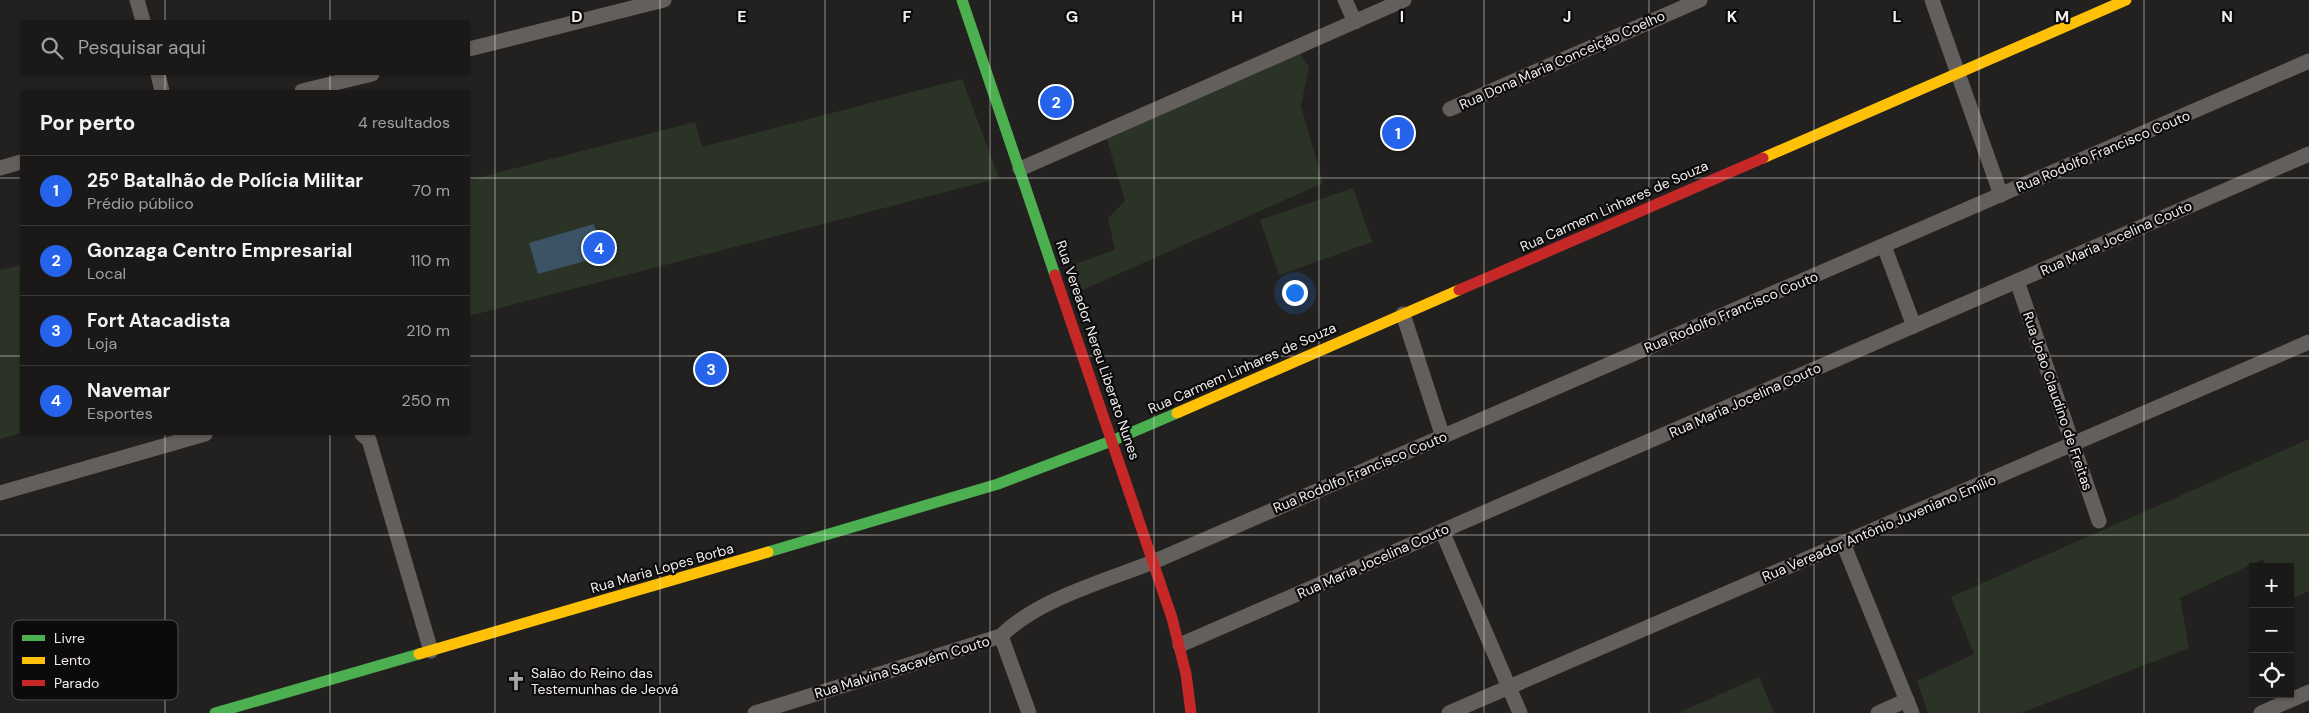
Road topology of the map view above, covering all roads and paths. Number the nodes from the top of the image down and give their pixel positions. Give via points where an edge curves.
1 (137, 0) edge
2 (664, 0) edge
3 (962, 0) edge
4 (1345, 0) edge
5 (1404, 0) edge
6 (1700, 0) edge
7 (1932, 0) edge
8 (2126, 0) edge
9 (143, 20) edge
10 (1355, 22) junction
11 (470, 49) edge
12 (2309, 61) edge
13 (1958, 73) junction
14 (158, 75) edge
15 (368, 75) edge
16 (162, 90) edge
17 (306, 90) edge
18 (1450, 109) dead end
19 (2309, 154) edge
20 (20, 162) edge
21 (0, 168) edge
22 (1020, 169) junction
23 (2001, 195) junction
24 (1884, 246) junction
25 (2017, 281) junction
26 (1403, 314) junction
27 (1914, 326) junction
28 (2309, 342) edge
29 (202, 435) edge
30 (1443, 436) junction
31 (365, 437) edge
32 (1114, 440) junction
33 (2072, 444) junction
34 (0, 494) edge
35 (2099, 521) dead end
36 (1442, 531) junction
37 (1843, 543) junction
38 (1154, 562) junction
39 (1001, 636) junction
40 (1180, 645) junction
41 (431, 651) junction
42 (1509, 688) junction
43 (2309, 692) edge
44 (1910, 706) edge
45 (215, 713) edge
46 (755, 713) edge
47 (1029, 713) edge
48 (1191, 713) edge
49 (1449, 713) edge
50 (1520, 713) edge
51 (1878, 713) edge
52 (2261, 713) edge

1 - 9 street
2 - 11 street
3 - 22 street, Rua Vereador Nereu Liberato Nunes
4 - 10 street
5 - 10 street
6 - 18 street, Rua Dona Maria Conceição Coelho
7 - 13 street
8 - 13 street, Rua Carmem Linhares de Souza
10 - 22 street
12 - 23 street, Rua Rodolfo Francisco Couto
13 - 23 street
13 - 26 street, Rua Carmem Linhares de Souza
14 - 16 street
15 - 17 street
19 - 25 street, Rua Maria Jocelina Couto
20 - 21 street
22 - 32 street, Rua Vereador Nereu Liberato Nunes
23 - 24 street, Rua Rodolfo Francisco Couto
24 - 27 street
24 - 30 street, Rua Rodolfo Francisco Couto
25 - 27 street, Rua Maria Jocelina Couto
25 - 33 street, Rua João Claudino de Freitas
26 - 30 street
26 - 32 street, Rua Carmem Linhares de Souza
27 - 36 street, Rua Maria Jocelina Couto
28 - 33 street, Rua Vereador Antônio Juveniano Emílio
29 - 34 street
30 - 38 street, Rua Rodolfo Francisco Couto
31 - 41 street
32 - 38 street, Rua Vereador Nereu Liberato Nunes
32 - 41 street, Rua Maria Lopes Borba via 938,503
33 - 35 street, Rua João Claudino de Freitas
33 - 37 street, Rua Vereador Antônio Juveniano Emílio
36 - 40 street, Rua Maria Jocelina Couto
36 - 42 street
37 - 42 street, Rua Vereador Antônio Juveniano Emílio
37 - 44 street
38 - 39 street, Rua Malvina Sacavém Couto via 1038,610 1013,624
38 - 40 street, Rua Vereador Nereu Liberato Nunes
39 - 46 street, Rua Malvina Sacavém Couto
39 - 47 street
40 - 48 street, Rua Vereador Nereu Liberato Nunes
41 - 45 street, Rua Maria Lopes Borba
42 - 49 street, Rua Vereador Antônio Juveniano Emílio
42 - 50 street
43 - 52 street
44 - 51 street

